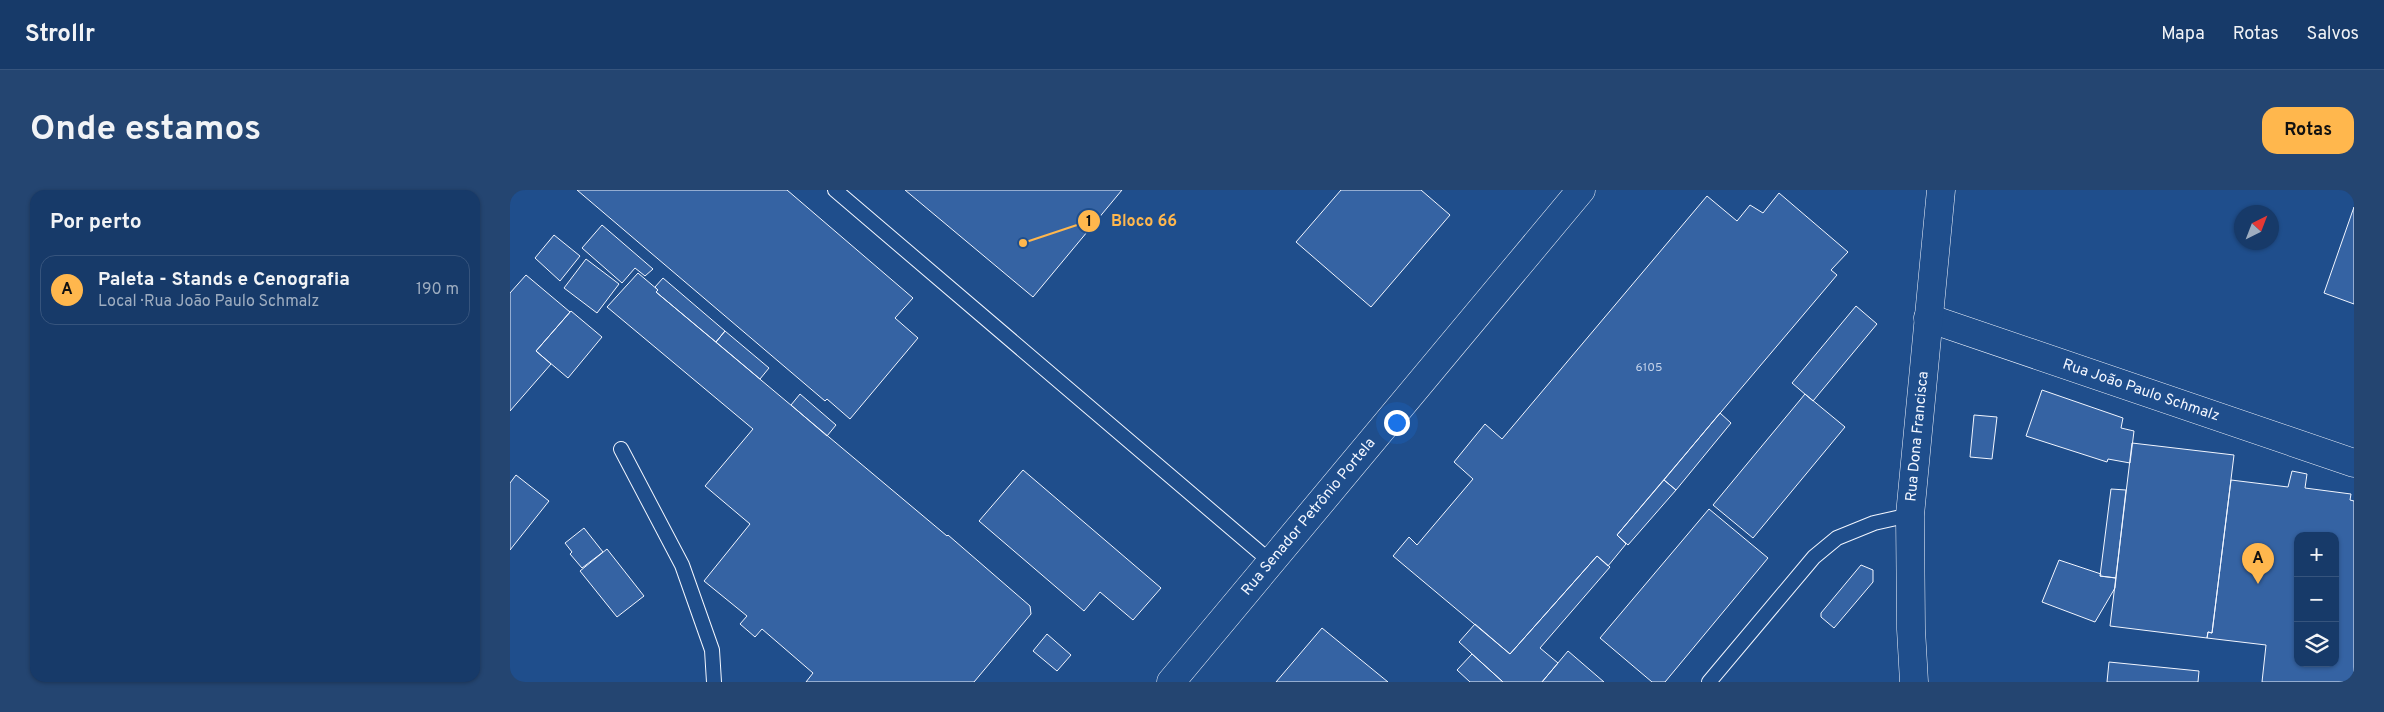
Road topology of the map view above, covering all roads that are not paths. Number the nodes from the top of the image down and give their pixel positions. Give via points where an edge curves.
1 (835, 190) edge
2 (1581, 190) edge
3 (1942, 190) edge
4 (1928, 318) junction
5 (621, 449) dead end
6 (2354, 463) edge
7 (1910, 515) junction
8 (1271, 562) junction
9 (714, 682) edge
10 (1171, 682) edge
11 (1709, 682) edge
12 (1914, 682) edge

1 - 8 lane
2 - 8 street, Rua Senador Petrônio Portela
3 - 4 street, Rua Dona Francisca
4 - 6 street, Rua João Paulo Schmalz
4 - 7 street, Rua Dona Francisca
5 - 9 lane via 682,565 712,650
7 - 11 lane via 1874,523 1837,538 1814,557
7 - 12 street, Rua Dona Francisca
8 - 10 street, Rua Senador Petrônio Portela

